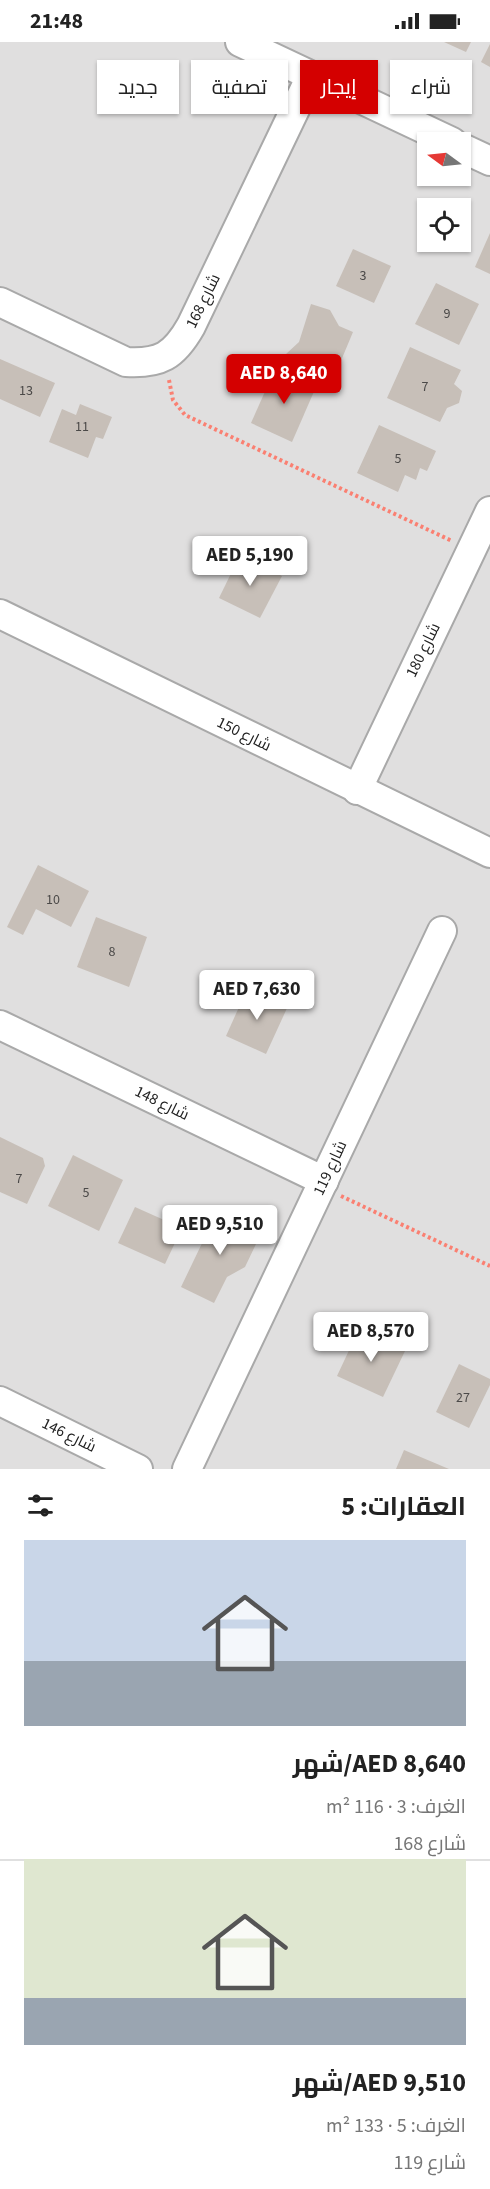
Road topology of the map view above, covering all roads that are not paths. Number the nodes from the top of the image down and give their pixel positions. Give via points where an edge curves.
1 (240, 42) edge
2 (300, 71) edge
3 (300, 99) edge
4 (378, 107) edge
5 (431, 132) edge
6 (471, 152) edge
7 (490, 161) edge
8 (0, 302) edge
9 (490, 511) edge
10 (0, 614) edge
11 (357, 790) junction
12 (490, 852) edge
13 (442, 931) dead end
14 (0, 1025) edge
15 (322, 1184) junction
16 (0, 1401) edge
17 (138, 1469) edge
18 (187, 1469) edge

1 - 2 street
3 - 8 street, شارع 168 via 191,327 181,344 165,357 146,363 126,362
4 - 5 street
6 - 7 street
9 - 11 street, شارع 180
10 - 11 street, شارع 150
11 - 12 street, شارع 150
13 - 15 street, شارع 119
14 - 15 street, شارع 148
15 - 18 street, شارع 119
16 - 17 street, شارع 146

